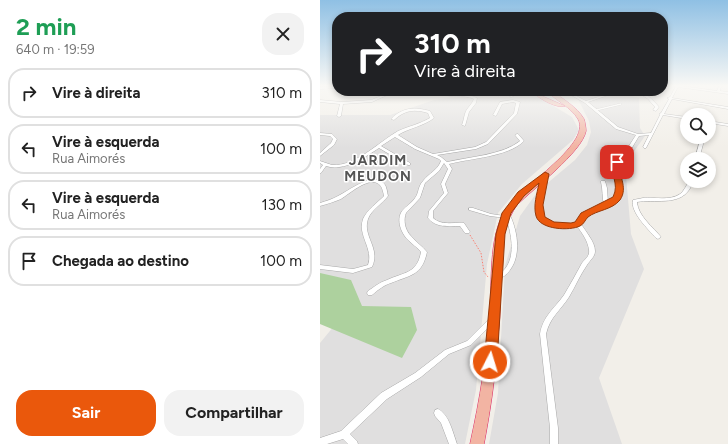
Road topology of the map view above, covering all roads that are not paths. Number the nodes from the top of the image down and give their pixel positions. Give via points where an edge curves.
1 (341, 107) edge
2 (472, 107) edge
3 (499, 107) edge
4 (517, 107) edge
5 (564, 107) edge
6 (568, 107) edge
7 (592, 107) edge
8 (609, 107) edge
9 (656, 107) edge
10 (665, 107) edge
11 (572, 110) junction
12 (596, 110) junction
13 (656, 110) dead end
14 (661, 114) junction
15 (495, 115) dead end
16 (339, 116) dead end
17 (680, 117) edge
18 (393, 119) dead end
19 (716, 123) edge
20 (464, 125) dead end
21 (728, 125) edge
22 (320, 134) edge
23 (651, 134) junction
24 (395, 135) junction
25 (517, 135) dead end
26 (638, 135) junction
27 (379, 146) junction
28 (645, 147) dead end
29 (320, 155) edge
30 (432, 155) junction
31 (320, 162) edge
32 (445, 162) junction
33 (409, 164) dead end
34 (325, 166) junction
35 (320, 172) edge
36 (545, 174) junction
37 (603, 182) dead end
38 (688, 188) edge
39 (320, 205) edge
40 (606, 205) junction
41 (471, 209) dead end
42 (506, 215) junction
43 (578, 224) junction
44 (467, 232) road end
45 (658, 237) dead end
46 (320, 267) edge
47 (496, 281) junction
48 (370, 293) dead end
49 (494, 318) junction
50 (438, 414) dead end
51 (344, 434) junction
52 (320, 442) edge
53 (354, 444) edge
54 (453, 444) edge
55 (477, 444) edge
56 (554, 444) edge

1 - 16 street
2 - 20 street via 467,112
3 - 15 street
4 - 30 street via 516,113 487,143 476,148
5 - 11 highway
6 - 11 highway
7 - 12 street
8 - 12 lane
9 - 13 street
10 - 14 street
11 - 36 highway via 582,121 584,133 578,144
12 - 26 street via 617,128
14 - 17 street
14 - 23 street
18 - 24 street via 401,112 410,110 426,112 431,114 432,118
19 - 21 street
22 - 29 street via 331,135 335,139
23 - 26 street
23 - 28 street
24 - 27 street
24 - 30 street
25 - 32 street via 522,141 517,145 483,156
26 - 40 street via 629,150 615,164 619,177 619,193 616,199
27 - 33 street
27 - 34 street via 359,160
30 - 32 street
31 - 34 street
32 - 44 street via 450,169 443,184 446,193 431,211 430,218 442,225 462,224
32 - 48 street via 422,184 417,198 402,215 407,237 424,252 417,268
34 - 35 street
36 - 42 highway via 521,194
36 - 43 street via 539,205 541,217 546,222 561,226
37 - 40 street
38 - 45 street via 676,197 659,201 635,201 636,210
39 - 46 street via 335,200 367,181 382,184 386,189 386,196 365,220 372,253 370,266 353,270
40 - 43 street via 585,215
41 - 42 street via 490,215
42 - 47 highway via 501,234
42 - 47 street via 513,228 512,259 507,271
43 - 56 street via 590,244 591,256 544,325 543,334
47 - 49 highway
49 - 51 street via 469,343 447,352 418,376 384,396
49 - 55 highway via 488,387
50 - 54 street via 444,420
51 - 52 street
51 - 53 street

